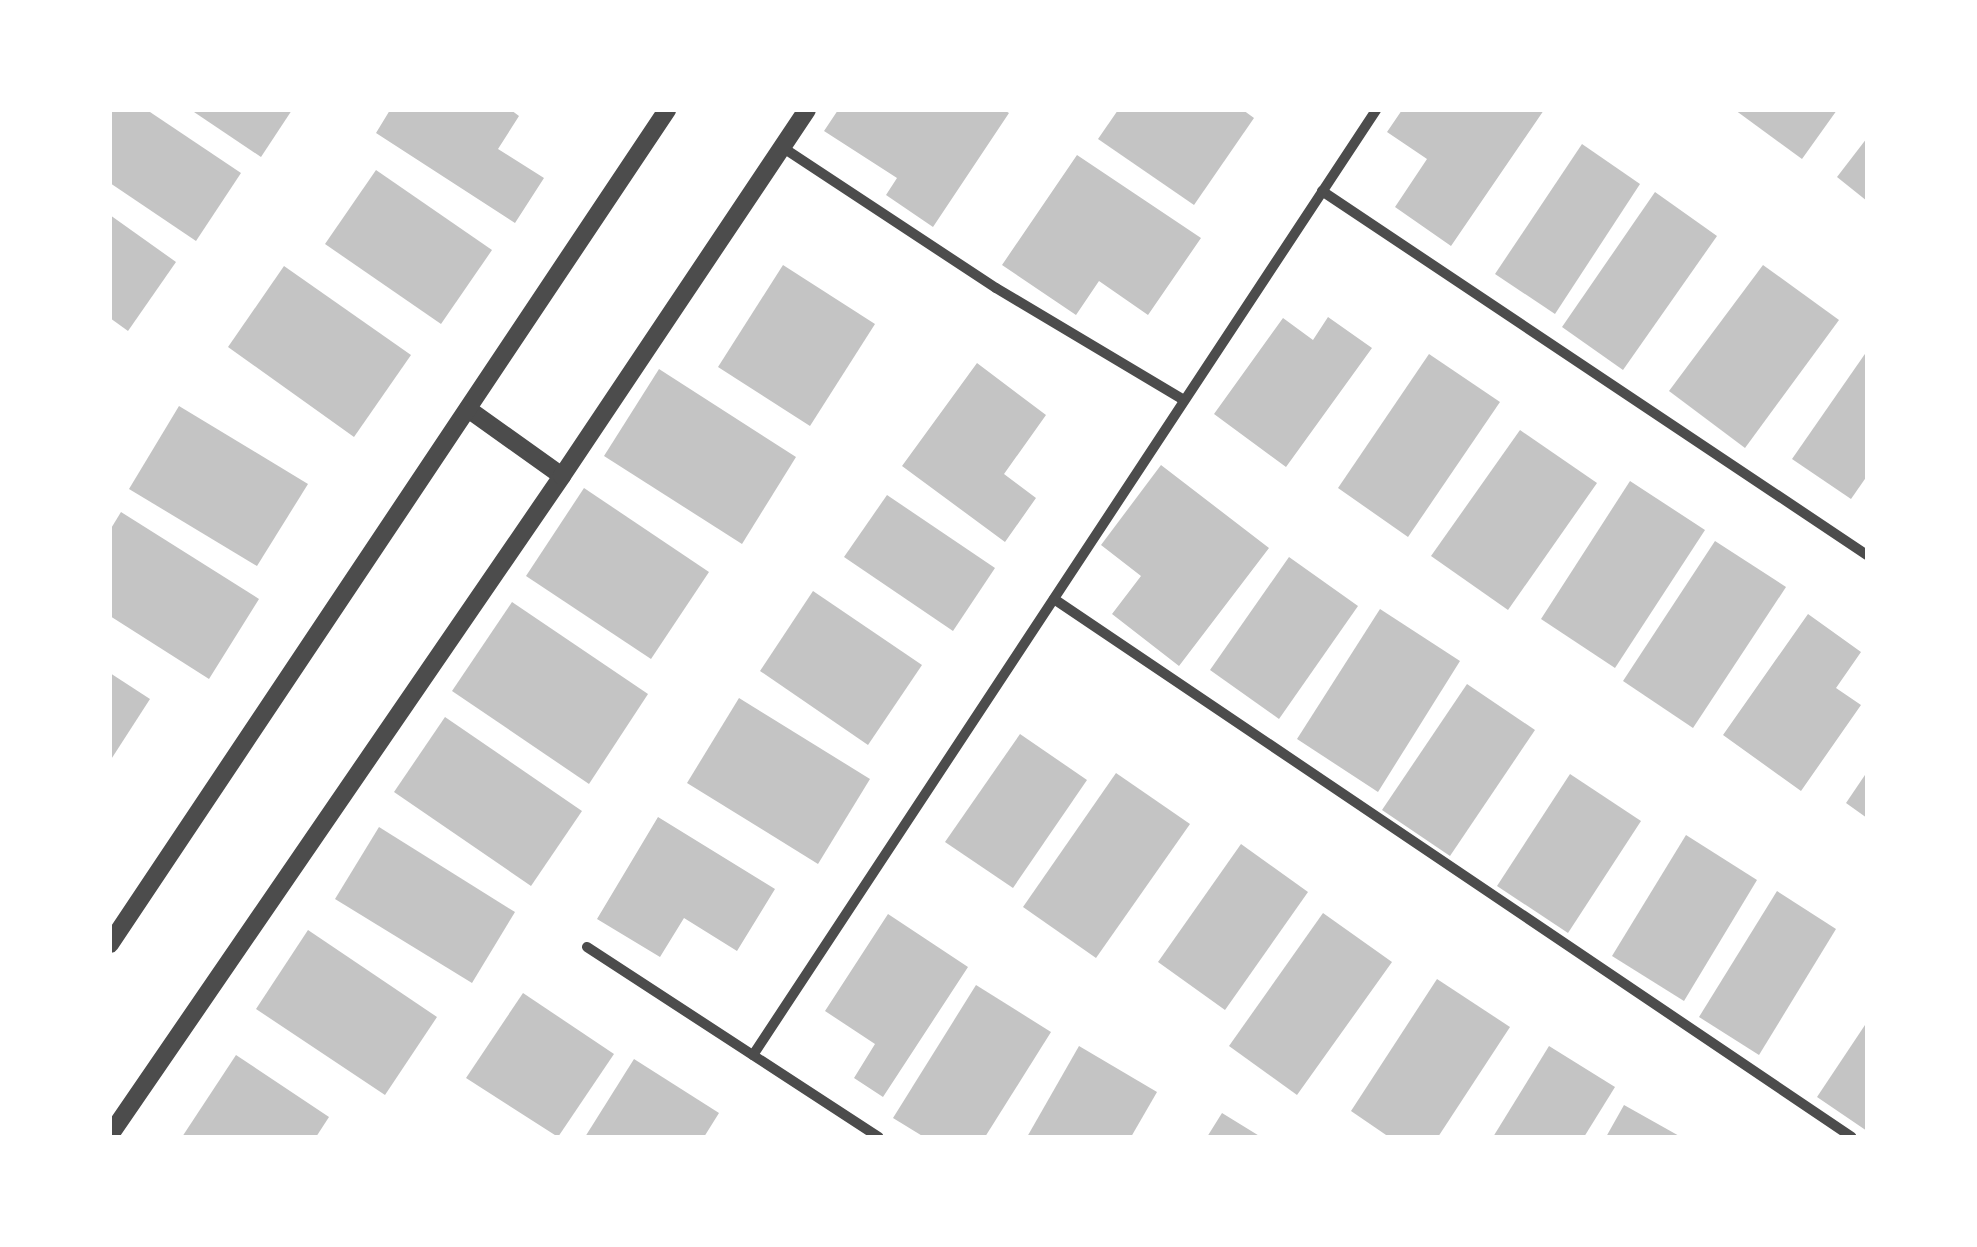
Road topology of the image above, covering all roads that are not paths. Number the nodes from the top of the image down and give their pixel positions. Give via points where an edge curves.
1 (668, 110) edge
2 (807, 110) edge
3 (1376, 110) edge
4 (782, 146) junction
5 (1322, 191) junction
6 (1184, 400) junction
7 (468, 409) junction
8 (562, 476) junction
9 (1867, 555) edge
10 (1054, 598) junction
11 (110, 944) edge
12 (588, 948) dead end
13 (753, 1055) junction
14 (110, 1135) edge
15 (879, 1137) edge
16 (1852, 1137) edge

1 - 7 street
2 - 4 street
3 - 5 street
4 - 6 street via 996,288
4 - 8 street
5 - 6 street
5 - 9 street
6 - 10 street
7 - 8 street
7 - 11 street
8 - 14 street
10 - 13 street
10 - 16 street
12 - 13 street
13 - 15 street

